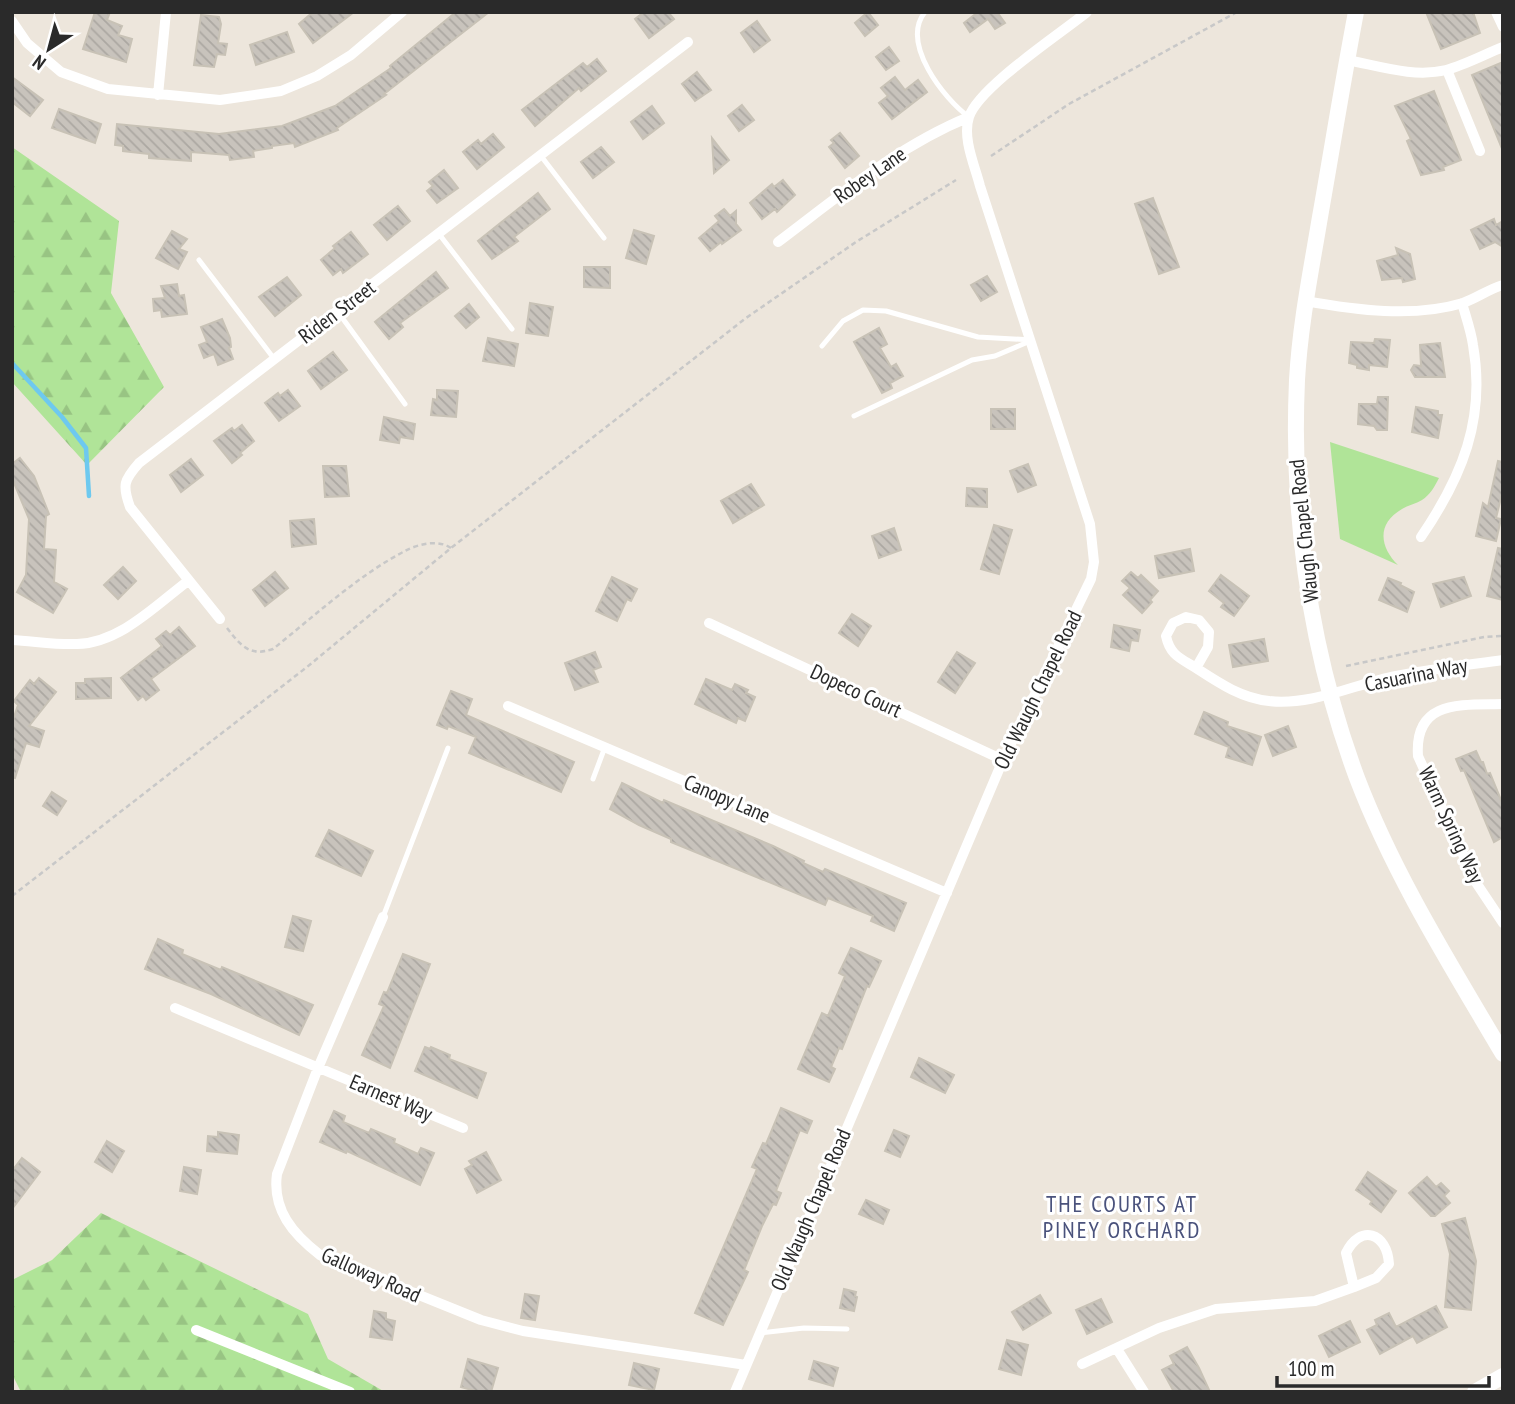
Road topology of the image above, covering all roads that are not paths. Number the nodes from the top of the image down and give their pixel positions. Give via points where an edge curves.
1 (166, 12) edge
2 (925, 12) edge
3 (1087, 12) edge
4 (1356, 12) edge
5 (1496, 12) edge
6 (395, 14) edge
7 (12, 21) edge
8 (1503, 27) edge
9 (688, 42) dead end
10 (1503, 47) edge
11 (1347, 60) junction
12 (1447, 70) junction
13 (158, 95) junction
14 (969, 117) junction
15 (1480, 150) dead end
16 (541, 156) junction
17 (439, 234) junction
18 (604, 238) dead end
19 (778, 242) dead end
20 (199, 260) dead end
21 (1503, 285) edge
22 (1305, 301) junction
23 (1462, 303) junction
24 (338, 312) junction
25 (512, 330) dead end
26 (1032, 341) junction
27 (822, 345) dead end
28 (275, 360) junction
29 (405, 404) dead end
30 (854, 416) dead end
31 (1422, 537) dead end
32 (188, 581) junction
33 (220, 619) road end
34 (709, 622) dead end
35 (12, 639) edge
36 (1503, 660) edge
37 (1196, 668) junction
38 (1329, 693) junction
39 (1503, 704) edge
40 (508, 705) dead end
41 (605, 747) junction
42 (448, 748) dead end
43 (1003, 760) junction
44 (593, 779) dead end
45 (947, 893) junction
46 (383, 917) joint
47 (1503, 923) edge
48 (174, 1008) dead end
49 (1503, 1054) edge
50 (318, 1068) junction
51 (463, 1128) dead end
52 (1354, 1287) junction
53 (847, 1329) dead end
54 (196, 1330) dead end
55 (759, 1333) junction
56 (1117, 1349) junction
57 (1082, 1364) dead end
58 (746, 1365) junction
59 (1503, 1376) edge
60 (332, 1388) edge
61 (350, 1392) edge
62 (735, 1392) edge
63 (1144, 1392) edge
64 (1475, 1392) edge

1 - 13 street
2 - 14 lane via 918,33 920,52 954,106
3 - 14 street via 985,94
4 - 11 main road, Waugh Chapel Road
5 - 8 street
6 - 13 street via 351,55 281,91 220,100
7 - 13 street via 27,43 61,72 108,89
9 - 16 street, Riden Street
10 - 12 street
11 - 12 street via 1409,72
11 - 22 main road, Waugh Chapel Road
12 - 15 street
14 - 19 street, Robey Lane via 887,160
14 - 26 street, Old Waugh Chapel Road via 968,142 980,186
16 - 17 street, Riden Street
16 - 18 lane
17 - 24 street, Riden Street
17 - 25 lane
20 - 28 lane
21 - 23 street
22 - 23 street via 1389,311
22 - 38 main road, Waugh Chapel Road via 1295,464 1305,574
23 - 31 street via 1473,345 1473,425 1463,464
24 - 28 street, Riden Street
24 - 29 lane
26 - 27 lane via 978,337 886,311 863,310 843,321
26 - 30 lane via 972,360
26 - 43 street, Old Waugh Chapel Road via 1090,524 1094,562 1084,597
28 - 32 street, Riden Street via 128,476 124,491 130,507
32 - 33 street, Riden Street
32 - 35 street via 123,630 102,640 78,644
34 - 43 street, Dopeco Court
36 - 38 street, Casuarina Way via 1395,676
37 - 37 street via 1208,647 1209,632 1199,620 1186,617 1173,623 1166,636 1168,648
37 - 38 street, Casuarina Way via 1246,697 1271,702
38 - 49 main road, Waugh Chapel Road via 1358,779 1401,877
39 - 47 street, Warm Spring Way via 1447,706 1433,713 1417,740 1418,756 1475,881
40 - 41 street, Canopy Lane
41 - 44 lane
41 - 45 street, Canopy Lane
42 - 46 lane
43 - 45 street, Old Waugh Chapel Road
45 - 55 street, Old Waugh Chapel Road
46 - 50 street, Galloway Road
48 - 50 street, Earnest Way
50 - 51 street, Earnest Way
50 - 58 street, Galloway Road via 275,1188 290,1228 320,1255 481,1320 523,1331
52 - 52 street via 1346,1253 1351,1243 1365,1235 1378,1238 1388,1248 1389,1264 1376,1278
52 - 56 street via 1315,1301 1216,1309 1159,1328
53 - 55 lane
54 - 60 street
55 - 58 street, Old Waugh Chapel Road
56 - 57 street
56 - 63 street
58 - 62 street, Old Waugh Chapel Road
59 - 64 main road
60 - 61 street

